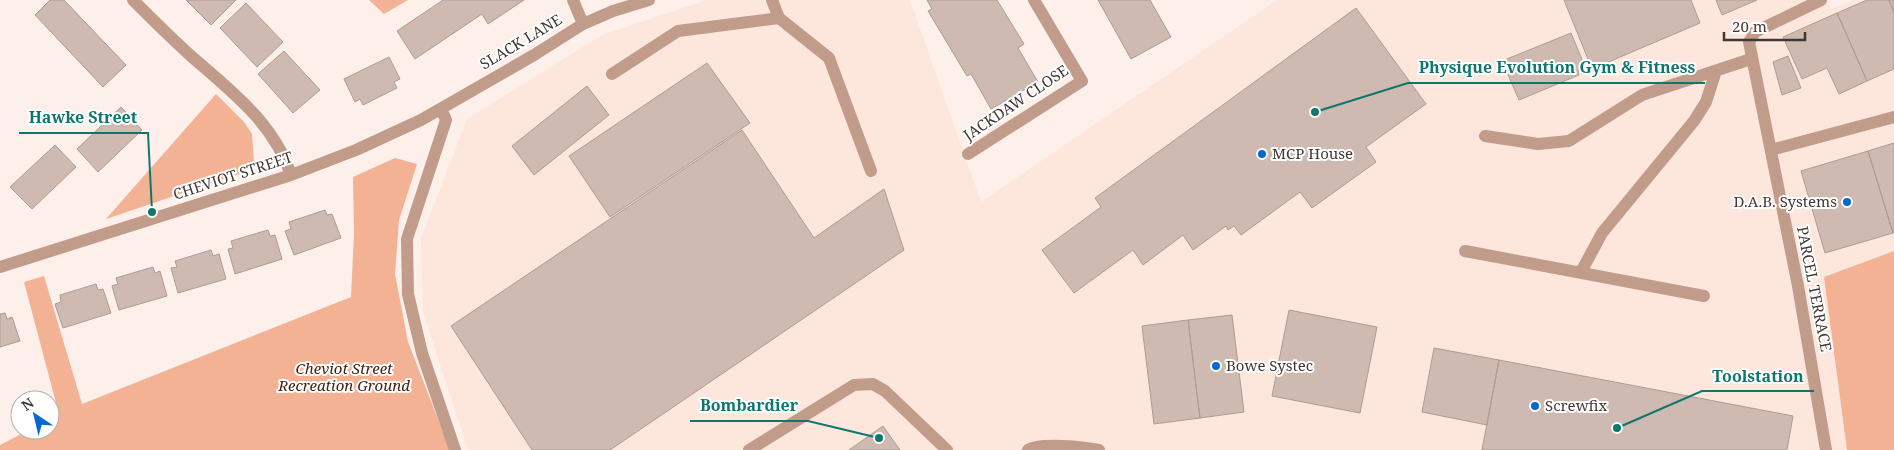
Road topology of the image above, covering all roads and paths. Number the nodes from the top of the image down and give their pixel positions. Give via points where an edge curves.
1 (133, 0) edge
2 (573, 0) edge
3 (649, 0) edge
4 (772, 0) edge
5 (1034, 0) edge
6 (1821, 0) edge
7 (779, 18) junction
8 (583, 24) junction
9 (1751, 59) junction
10 (1716, 70) junction
11 (612, 74) dead end
12 (441, 109) junction
13 (1894, 116) edge
14 (1485, 136) dead end
15 (1771, 150) junction
16 (968, 154) dead end
17 (871, 171) dead end
18 (291, 174) junction
19 (1465, 251) dead end
20 (0, 267) edge
21 (1581, 272) junction
22 (1704, 296) dead end
23 (455, 450) edge
24 (749, 450) edge
25 (947, 450) edge
26 (1028, 450) edge
27 (1099, 450) edge
28 (1826, 450) edge

1 - 18 street via 260,120 286,157
2 - 8 street
3 - 8 street, SLACK LANE
4 - 7 street
5 - 16 street, JACKDAW CLOSE via 1082,81
6 - 9 street, PARCEL TERRACE via 1755,32 1749,42
7 - 11 street via 678,31
7 - 17 street via 829,58
8 - 12 street, SLACK LANE
9 - 10 street
9 - 15 street, PARCEL TERRACE
10 - 14 street via 1642,95 1569,141 1538,144
10 - 21 street via 1706,102 1694,122 1602,233
12 - 18 street, CHEVIOT STREET via 364,147
12 - 23 street via 446,120 407,239 408,294 422,352
13 - 15 street
15 - 28 street, PARCEL TERRACE
18 - 20 street, CHEVIOT STREET
19 - 21 street
21 - 22 street
24 - 25 street via 854,385 874,384
26 - 27 street via 1033,447 1078,446

